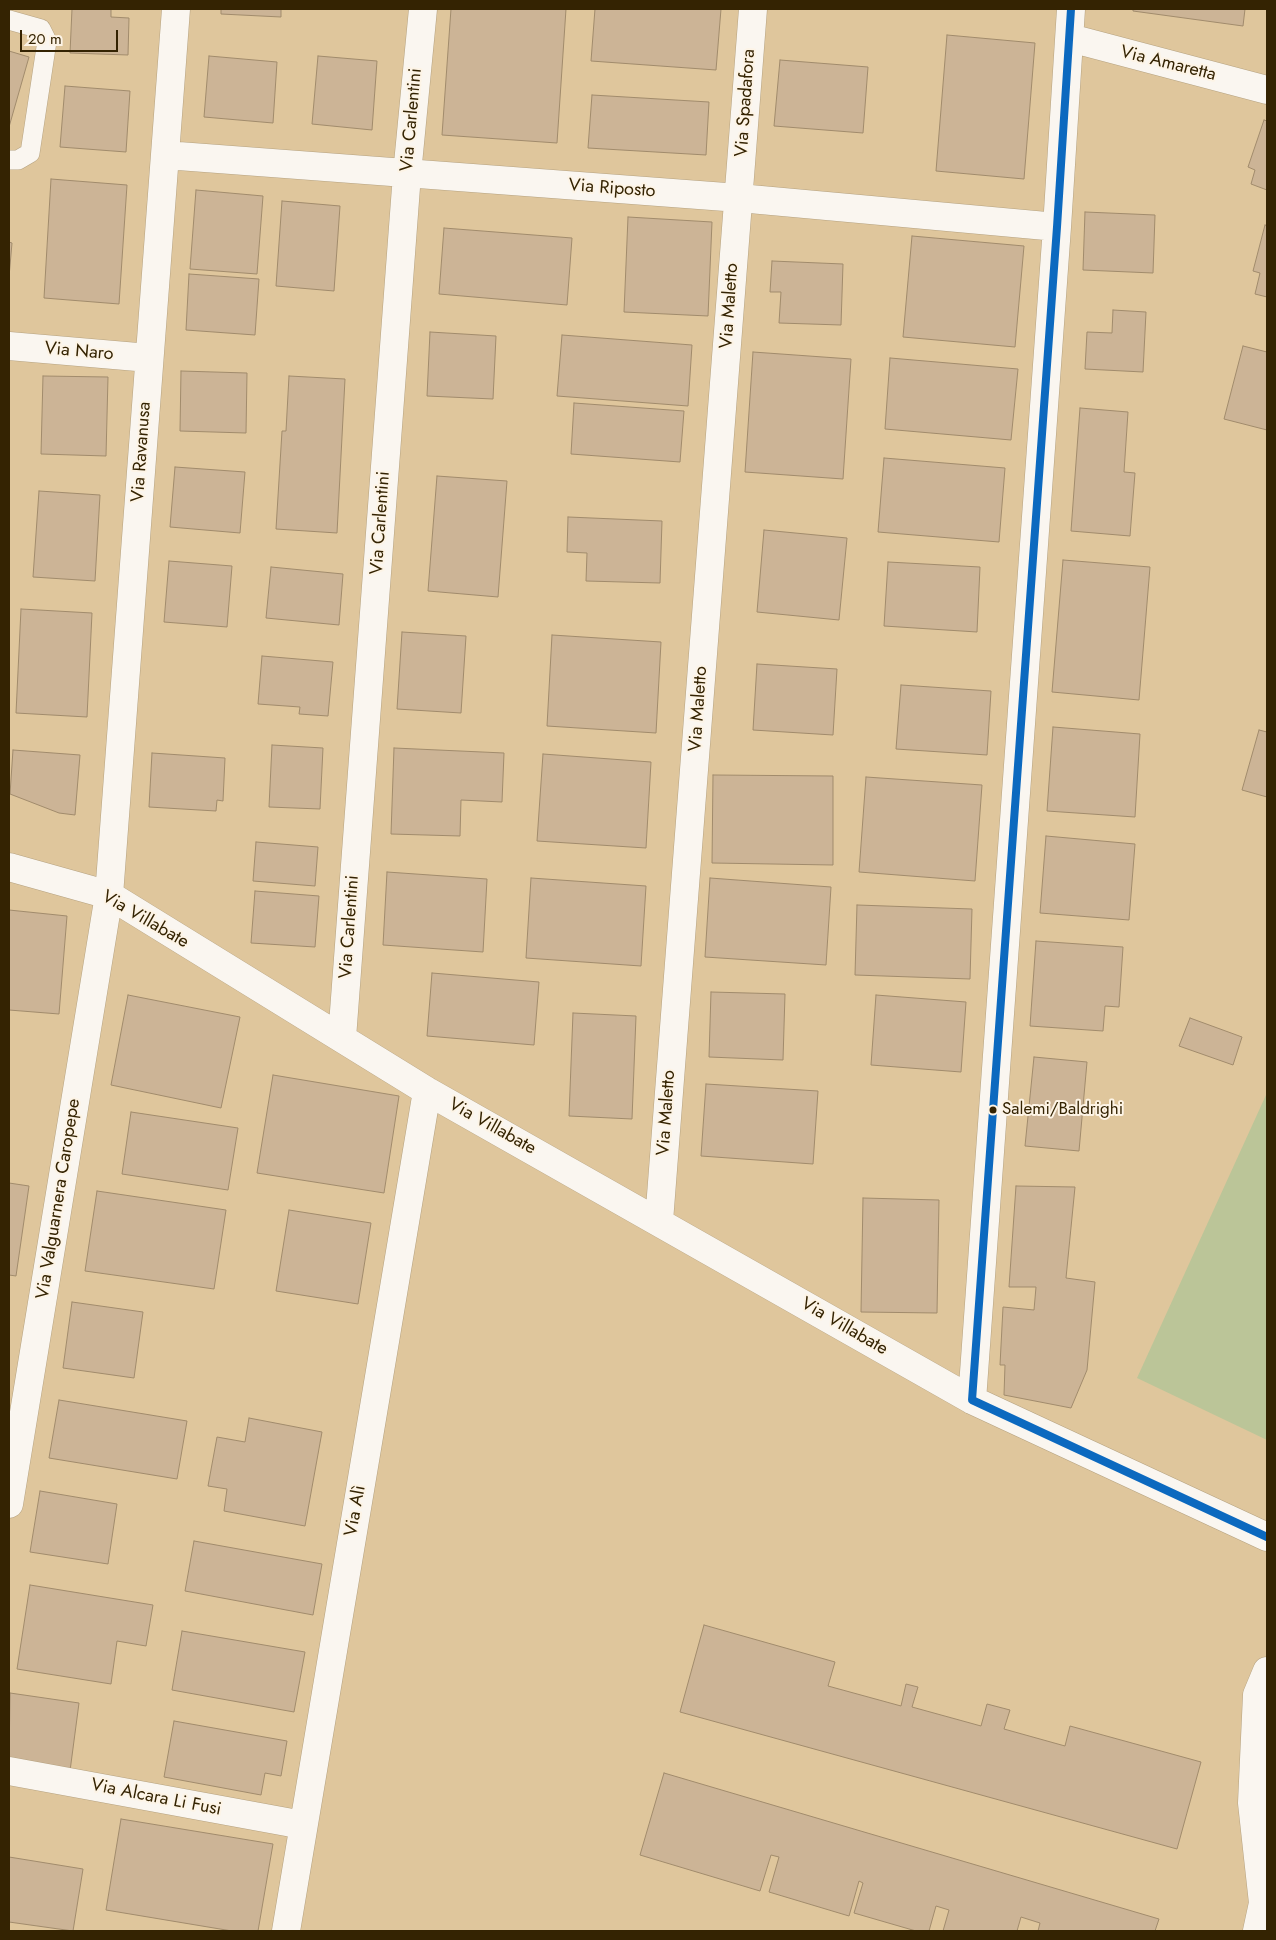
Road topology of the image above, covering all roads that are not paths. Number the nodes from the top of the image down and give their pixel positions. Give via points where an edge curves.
1 (176, 9) edge
2 (423, 9) edge
3 (753, 9) edge
4 (1071, 9) edge
5 (9, 20) edge
6 (1070, 38) junction
7 (1267, 90) edge
8 (165, 156) junction
9 (9, 160) edge
10 (407, 174) junction
11 (739, 198) junction
12 (1057, 227) junction
13 (9, 346) edge
14 (149, 358) junction
15 (9, 867) edge
16 (109, 895) junction
17 (342, 1038) junction
18 (427, 1091) junction
19 (659, 1221) junction
20 (972, 1400) junction
21 (9, 1504) edge
22 (1267, 1537) edge
23 (1267, 1671) edge
24 (9, 1771) edge
25 (303, 1826) junction
26 (286, 1931) edge
27 (1257, 1931) edge

1 - 8 street, Via Ravanusa
2 - 10 street, Via Carlentini
3 - 11 street, Via Spadafora
4 - 6 street
5 - 9 lane via 41,28 47,41 30,153 18,160
6 - 7 street, Via Amaretta
6 - 12 street
8 - 10 street, Via Riposto
8 - 14 street, Via Ravanusa
10 - 11 street, Via Riposto
10 - 17 street, Via Carlentini
11 - 12 street, Via Riposto
11 - 19 street, Via Maletto
12 - 20 street
13 - 14 street, Via Naro
14 - 16 street, Via Ravanusa
15 - 16 street, Via Villabate
16 - 17 street, Via Villabate
16 - 21 street, Via Valguarnera Caropepe
17 - 18 street, Via Villabate
18 - 19 street, Via Villabate
18 - 25 street, Via Alì
19 - 20 street, Via Villabate
20 - 22 street, Via Villabate
23 - 27 street via 1257,1695 1252,1803 1263,1903
24 - 25 street, Via Alcara Li Fusi
25 - 26 street, Via Alì

